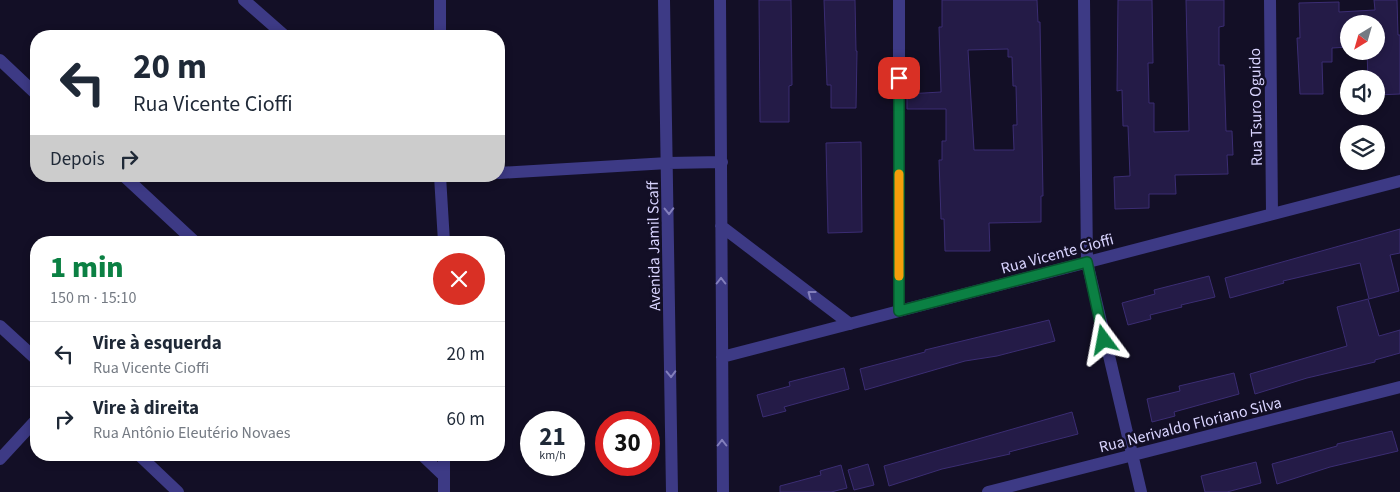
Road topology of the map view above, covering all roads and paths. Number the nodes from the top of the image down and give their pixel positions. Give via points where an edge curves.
1 (440, 0) edge
2 (664, 0) edge
3 (720, 0) edge
4 (899, 0) edge
5 (1084, 0) edge
6 (1270, 0) edge
7 (248, 2) edge
8 (278, 30) edge
9 (440, 30) edge
10 (0, 60) edge
11 (30, 88) edge
12 (722, 162) junction
13 (668, 163) junction
14 (505, 173) edge
15 (1400, 181) edge
16 (130, 182) edge
17 (440, 182) edge
18 (1272, 214) junction
19 (721, 226) junction
20 (189, 236) edge
21 (444, 236) edge
22 (1087, 262) junction
23 (899, 311) junction
24 (850, 324) junction
25 (0, 326) edge
26 (30, 354) edge
27 (722, 357) junction
28 (1400, 387) edge
29 (30, 426) edge
30 (1131, 456) junction
31 (0, 459) edge
32 (145, 461) edge
33 (428, 461) edge
34 (444, 461) edge
35 (444, 476) junction
36 (178, 492) edge
37 (444, 492) edge
38 (672, 492) edge
39 (723, 492) edge
40 (988, 492) edge
41 (1141, 492) edge

1 - 9 street
2 - 13 street, Avenida Jamil Scaff
3 - 12 street
4 - 23 street
5 - 22 street
6 - 18 street, Rua Tsuro Oguido
7 - 8 street
10 - 11 street
12 - 13 street
12 - 19 street
13 - 14 street
13 -> 38 street, Avenida Jamil Scaff
15 - 18 street, Rua Vicente Cioffi
16 - 20 street
17 - 21 street
18 - 22 street, Rua Vicente Cioffi
24 -> 19 street
27 -> 19 street
22 - 23 street, Rua Vicente Cioffi
22 - 30 street
23 - 24 street, Rua Vicente Cioffi
24 - 27 street, Rua Vicente Cioffi
25 - 26 street
39 -> 27 street
28 - 30 street, Rua Nerivaldo Floriano Silva
29 - 31 street
30 - 40 street, Rua Nerivaldo Floriano Silva
30 - 41 street
32 - 36 street
33 - 35 street
34 - 35 street
35 - 37 street

